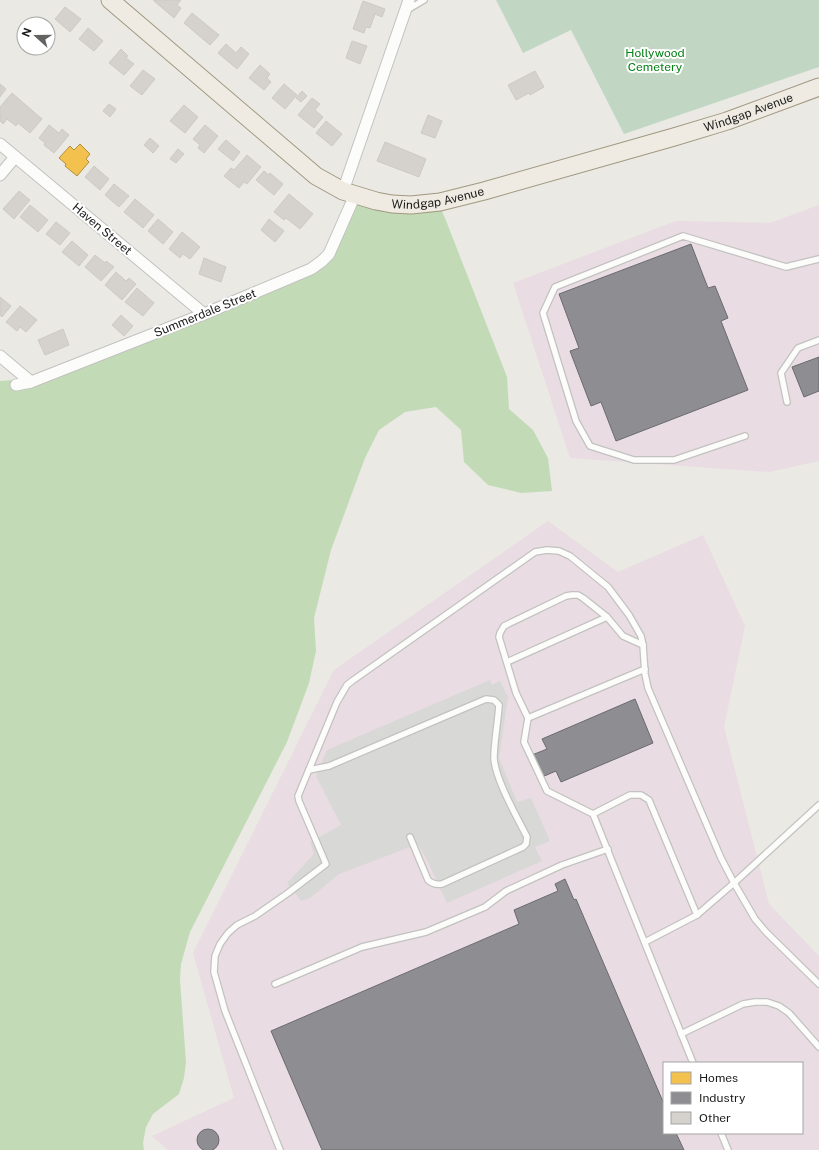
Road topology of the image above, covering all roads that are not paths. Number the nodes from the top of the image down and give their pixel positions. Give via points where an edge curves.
1 (110, 0) edge
2 (409, 0) edge
3 (424, 0) edge
4 (405, 11) junction
5 (819, 87) edge
6 (0, 144) edge
7 (15, 157) junction
8 (0, 175) edge
9 (349, 193) junction
10 (819, 259) edge
11 (204, 314) junction
12 (819, 340) edge
13 (0, 356) edge
14 (31, 382) junction
15 (16, 385) dead end
16 (786, 402) dead end
17 (746, 436) dead end
18 (607, 617) junction
19 (643, 645) junction
20 (506, 662) junction
21 (645, 668) junction
22 (528, 718) junction
23 (309, 770) junction
24 (819, 805) edge
25 (593, 814) junction
26 (410, 837) dead end
27 (608, 850) junction
28 (734, 883) junction
29 (697, 915) junction
30 (645, 942) junction
31 (276, 984) dead end
32 (819, 984) edge
33 (682, 1034) junction
34 (819, 1047) edge
35 (693, 1062) edge
36 (721, 1134) edge
37 (280, 1150) edge
38 (728, 1150) edge

1 - 9 main road, Windgap Avenue via 316,176
2 - 4 street, Summerdale Street
3 - 4 lane
4 - 9 street, Summerdale Street
5 - 9 main road, Windgap Avenue via 727,121 455,199 425,204 392,204
6 - 7 street, Haven Street
7 - 8 street
7 - 11 street, Haven Street
9 - 11 street, Summerdale Street via 329,254 322,262
10 - 17 lane via 786,267 683,236 555,287 543,313 576,421 590,446 634,460 674,460
11 - 14 street, Summerdale Street
12 - 16 lane via 798,348 781,373
13 - 14 street
14 - 15 street, Summerdale Street
18 - 19 lane via 623,636
18 - 20 lane
18 - 20 lane via 578,595 566,596 504,626 499,637
19 - 21 lane
19 - 23 lane via 630,615 608,587 570,556 553,550 535,552 352,681 338,702
20 - 22 lane via 516,693
21 - 22 lane
21 - 28 lane via 648,688
22 - 25 lane via 524,742 547,791
23 - 26 lane via 329,766 486,699 494,700 499,706 494,758 496,770 527,837 526,844 438,885 428,880
23 - 37 lane via 298,799 326,864 255,916 237,925 220,944 215,956 214,972 225,1011
24 - 28 lane
25 - 27 lane
25 - 29 lane via 630,795 641,795 650,800
27 - 30 lane
27 - 31 lane via 562,865 506,891 485,907 426,932 362,947
28 - 29 lane
28 - 32 lane via 755,919
29 - 30 lane
30 - 33 lane
33 - 34 lane via 743,1004 767,1002 789,1013
33 - 35 lane
36 - 38 lane

